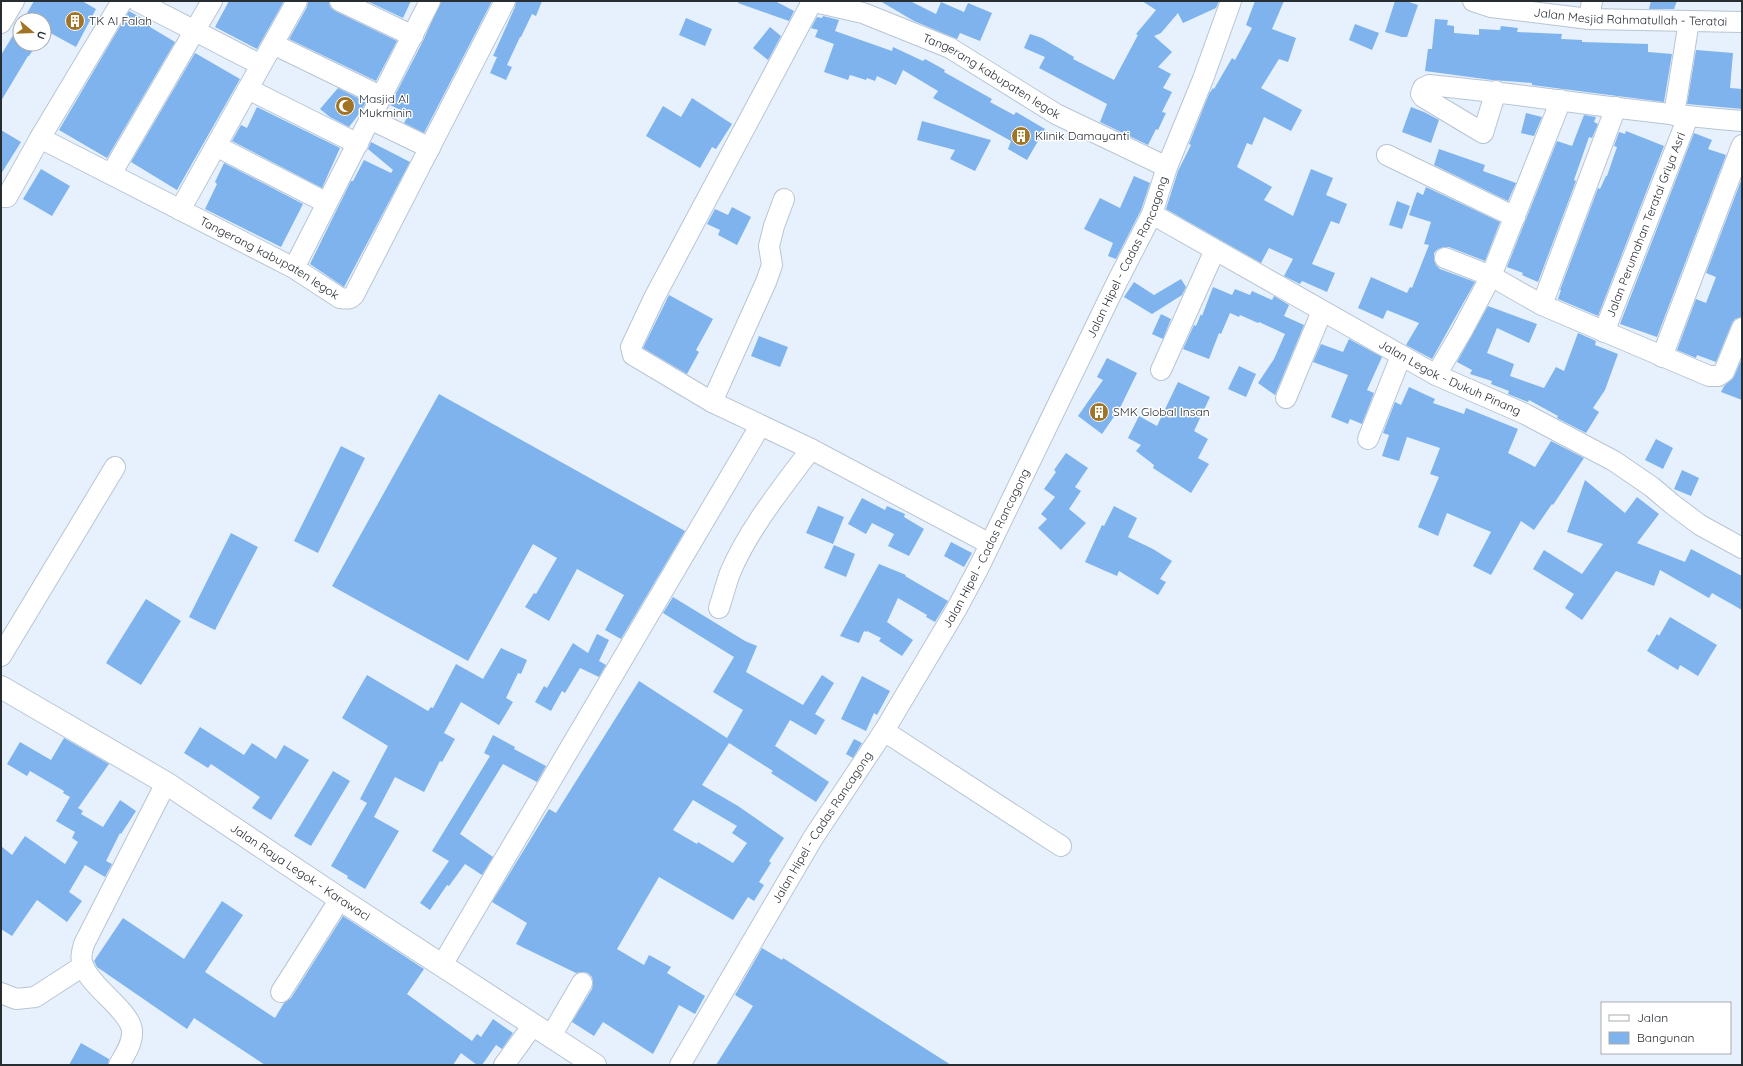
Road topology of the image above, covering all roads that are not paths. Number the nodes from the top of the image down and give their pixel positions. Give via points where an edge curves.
1 (14, 1) edge
2 (122, 1) edge
3 (137, 1) edge
4 (212, 1) edge
5 (298, 1) edge
6 (340, 1) edge
7 (430, 1) edge
8 (505, 1) edge
9 (811, 1) edge
10 (1231, 1) edge
11 (1473, 1) edge
12 (866, 7) edge
13 (1590, 10) edge
14 (1689, 21) junction
15 (1742, 22) edge
16 (1, 23) edge
17 (195, 31) junction
18 (413, 36) junction
19 (273, 44) junction
20 (262, 65) junction
21 (248, 89) junction
22 (1496, 91) dead end
23 (382, 97) junction
24 (1561, 100) junction
25 (1616, 107) junction
26 (1681, 116) junction
27 (370, 119) junction
28 (1742, 120) edge
29 (40, 138) junction
30 (358, 144) junction
31 (1742, 145) edge
32 (216, 146) junction
33 (430, 148) junction
34 (1387, 155) dead end
35 (1167, 167) junction
36 (111, 174) junction
37 (1, 196) edge
38 (784, 199) dead end
39 (327, 203) junction
40 (180, 210) junction
41 (1152, 214) junction
42 (1515, 217) junction
43 (1215, 250) junction
44 (1445, 258) dead end
45 (294, 268) junction
46 (1491, 276) junction
47 (1542, 305) junction
48 (1322, 311) junction
49 (1742, 328) edge
50 (1604, 332) junction
51 (1402, 356) junction
52 (1662, 357) junction
53 (1160, 370) dead end
54 (1436, 375) junction
55 (1286, 398) dead end
56 (712, 402) junction
57 (760, 426) junction
58 (1368, 439) dead end
59 (811, 449) junction
60 (115, 467) dead end
61 (990, 544) junction
62 (1742, 548) edge
63 (719, 608) dead end
64 (1, 656) edge
65 (1, 687) edge
66 (884, 732) junction
67 (166, 783) junction
68 (1060, 846) dead end
69 (340, 899) junction
70 (442, 965) junction
71 (83, 966) junction
72 (582, 983) dead end
73 (281, 992) dead end
74 (1, 993) edge
75 (542, 1030) junction
76 (120, 1065) edge
77 (504, 1065) edge
78 (595, 1065) edge
79 (680, 1065) edge

1 - 16 street
2 - 29 street
3 - 17 street
4 - 17 street
5 - 19 street
6 - 18 street
7 - 18 street
8 - 33 street, Tangerang kabupaten legok
9 - 12 street, Tangerang kabupaten legok
9 - 56 street via 654,298 631,347 633,354 639,359
10 - 35 street, Jalan Hipel - Cadas Rancagong
11 - 13 street, Jalan Mesjid Rahmatullah - Teratai via 1491,7
12 - 35 street, Tangerang kabupaten legok via 950,48 1056,114
13 - 14 street, Jalan Mesjid Rahmatullah - Teratai
14 - 15 street, Jalan Mesjid Rahmatullah - Teratai
14 - 26 street
17 - 20 street
17 - 36 street
18 - 23 street
19 - 20 street
19 - 23 street
20 - 21 street
21 - 30 street
21 - 32 street
22 - 24 street, Jalan Perumahan Teratai Griya Asri
23 - 27 street
24 - 25 street, Jalan Perumahan Teratai Griya Asri
24 - 42 street
25 - 26 street, Jalan Perumahan Teratai Griya Asri
25 - 47 street
26 - 28 street, Jalan Perumahan Teratai Griya Asri
26 - 50 street, Jalan Perumahan Teratai Griya Asri
27 - 30 street
27 - 33 street
29 - 36 street, Tangerang kabupaten legok
29 - 37 street via 7,197
30 - 39 street
31 - 52 street
32 - 39 street
32 - 40 street
33 - 45 street, Tangerang kabupaten legok via 353,297 340,298
34 - 42 street
35 - 41 street, Jalan Hipel - Cadas Rancagong
36 - 40 street, Tangerang kabupaten legok
38 - 56 street via 769,246 772,265 766,282
39 - 45 street
40 - 45 street, Tangerang kabupaten legok
41 - 43 street, Jalan Legok - Dukuh Pinang
41 - 61 street, Jalan Hipel - Cadas Rancagong
42 - 46 street
43 - 48 street, Jalan Legok - Dukuh Pinang
43 - 53 street
44 - 46 street, Jalan Perumahan Teratai Griya Asri
46 - 47 street, Jalan Perumahan Teratai Griya Asri
46 - 54 street
47 - 50 street, Jalan Perumahan Teratai Griya Asri
48 - 51 street, Jalan Legok - Dukuh Pinang
48 - 55 street
49 - 52 street, Jalan Perumahan Teratai Griya Asri via 1724,372 1718,376 1709,376
50 - 52 street, Jalan Perumahan Teratai Griya Asri
51 - 54 street, Jalan Legok - Dukuh Pinang
51 - 58 street
54 - 62 street, Jalan Legok - Dukuh Pinang via 1525,414 1614,460 1700,525
56 - 57 street
57 - 59 street
57 - 70 street
59 - 61 street
59 - 63 street via 766,510 746,544 731,572
60 - 64 street
61 - 66 street, Jalan Hipel - Cadas Rancagong via 956,610
65 - 67 main road, Jalan Raya Legok - Karawaci
66 - 68 street
66 - 79 street, Jalan Hipel - Cadas Rancagong via 813,838
67 - 69 main road, Jalan Raya Legok - Karawaci
67 - 71 street via 84,944 81,958
69 - 70 main road, Jalan Raya Legok - Karawaci
69 - 73 street
70 - 75 main road, Jalan Raya Legok - Karawaci
71 - 74 street via 35,997 16,999
71 - 76 street via 101,991 128,1019 132,1030 131,1041
72 - 75 street
75 - 77 street
75 - 78 main road, Jalan Raya Legok - Karawaci

